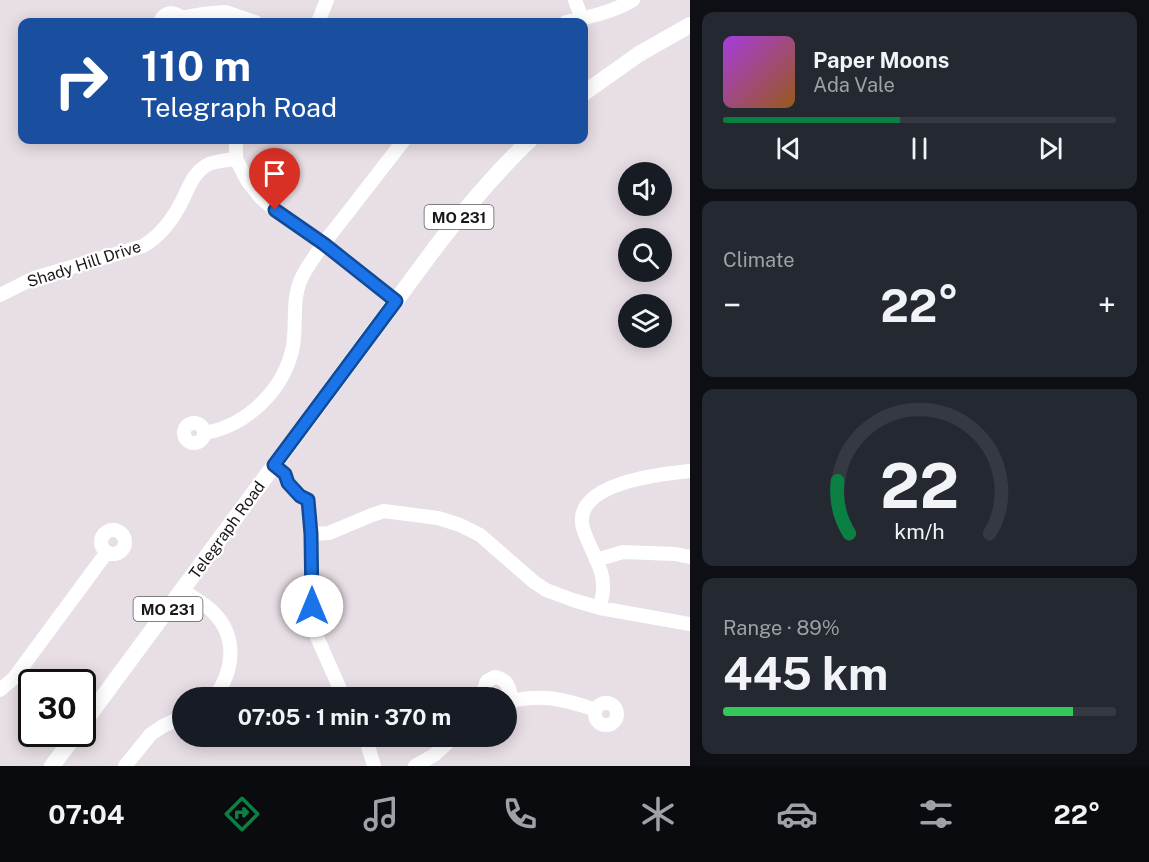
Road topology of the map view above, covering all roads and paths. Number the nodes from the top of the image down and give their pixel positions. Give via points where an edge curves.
1 (327, 0) edge
2 (575, 0) edge
3 (633, 0) edge
4 (162, 18) edge
5 (180, 18) edge
6 (189, 18) edge
7 (243, 18) edge
8 (320, 18) edge
9 (582, 18) edge
10 (586, 18) edge
11 (690, 25) edge
12 (588, 90) edge
13 (236, 144) edge
14 (401, 144) edge
15 (526, 144) edge
16 (236, 159) junction
17 (324, 244) junction
18 (0, 295) edge
19 (396, 301) junction
20 (204, 433) dead end
21 (280, 470) junction
22 (690, 471) edge
23 (311, 534) junction
24 (107, 552) dead end
25 (690, 557) edge
26 (596, 560) junction
27 (182, 590) junction
28 (600, 608) junction
29 (690, 624) edge
30 (221, 687) edge
31 (339, 687) edge
32 (484, 687) edge
33 (508, 687) edge
34 (0, 690) edge
35 (517, 699) edge
36 (96, 706) edge
37 (596, 710) dead end
38 (172, 722) edge
39 (66, 747) edge
40 (368, 747) edge
41 (444, 747) edge
42 (52, 766) edge
43 (125, 766) edge
44 (374, 766) edge
45 (415, 766) edge

1 - 8 street
2 - 9 street
3 - 10 street
4 - 5 street via 175,13
6 - 7 street via 225,12
11 - 12 main road via 639,54
13 - 16 street
14 - 17 street
15 - 19 main road, Telegraph Road / MO 231 via 472,201
16 - 17 street via 260,197
16 - 18 street, Shady Hill Drive via 203,168 189,183 181,202 154,240 34,278
17 - 19 street
17 - 20 street via 298,287 293,347 281,379 252,411 218,431
19 - 21 main road, Telegraph Road / MO 231
21 - 23 street via 300,496 308,500
21 - 27 main road, Telegraph Road / MO 231
22 - 26 street via 623,482 586,505 581,518
23 - 28 street via 329,533 384,512 438,518 480,535 546,590
23 - 31 street via 312,606 317,637
24 - 34 street via 14,678
25 - 26 street via 623,552
26 - 28 street via 603,582
27 - 30 street via 215,613 227,633 230,660
27 - 36 main road, Telegraph Road / MO 231
28 - 29 street
32 - 33 street via 495,677
35 - 37 street via 544,697
38 - 43 street via 151,734
39 - 42 main road
40 - 44 street
41 - 45 street

